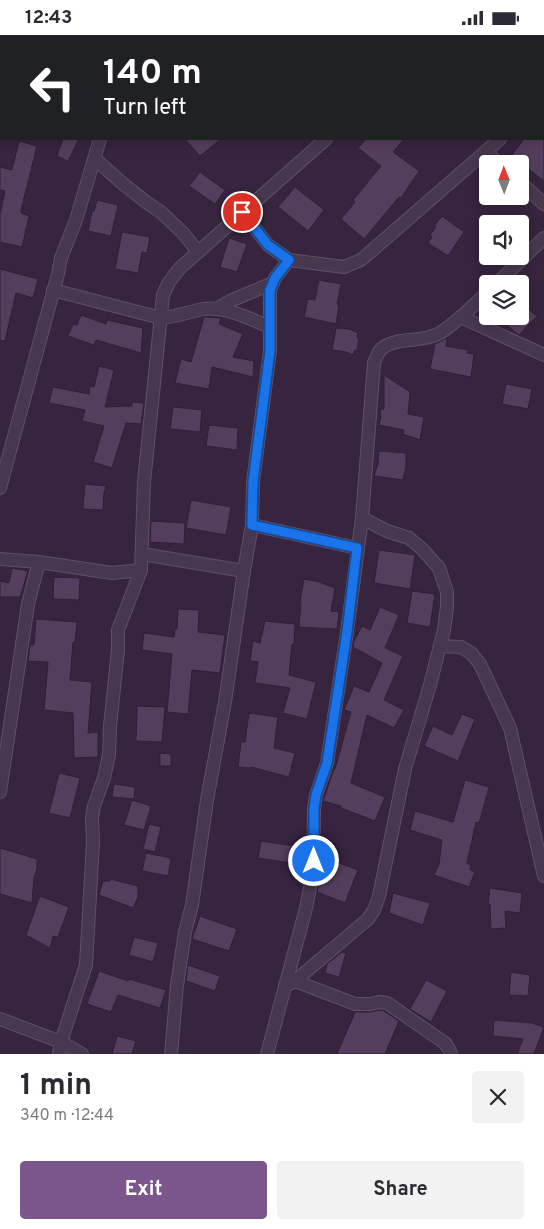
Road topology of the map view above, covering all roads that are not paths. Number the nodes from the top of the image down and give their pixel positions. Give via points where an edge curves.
1 (100, 140) edge
2 (499, 140) edge
3 (320, 141) edge
4 (486, 152) junction
5 (489, 155) edge
6 (95, 159) junction
7 (529, 190) edge
8 (544, 204) edge
9 (242, 212) junction
10 (544, 238) edge
11 (198, 252) junction
12 (289, 260) junction
13 (505, 275) edge
14 (273, 283) junction
15 (53, 291) junction
16 (479, 300) edge
17 (216, 309) junction
18 (461, 317) junction
19 (161, 318) junction
20 (270, 327) junction
21 (544, 355) edge
22 (0, 487) edge
23 (362, 518) junction
24 (252, 525) junction
25 (357, 548) junction
26 (142, 553) junction
27 (0, 559) edge
28 (39, 562) junction
29 (141, 569) junction
30 (244, 571) junction
31 (440, 646) junction
32 (0, 793) edge
33 (544, 876) edge
34 (290, 983) junction
35 (0, 1019) edge
36 (60, 1048) edge
37 (82, 1054) edge
38 (171, 1054) edge
39 (267, 1054) edge
40 (451, 1054) edge

1 - 6 street
2 - 4 street
3 - 9 street
4 - 5 street
4 - 12 street via 361,260 344,267
6 - 11 street via 162,213
6 - 15 street
7 - 8 street
9 - 11 street
9 - 12 street via 268,245
10 - 13 street
11 - 19 street via 169,282 163,295
12 - 14 street
14 - 17 street
14 - 20 street via 270,290
15 - 19 street
15 - 22 street
16 - 18 street
17 - 19 street
17 - 20 street
18 - 21 street
18 - 23 street via 438,334 409,341 398,340 380,349 374,363
19 - 26 street via 144,483
20 - 24 street via 270,351 253,482
23 - 25 street
23 - 31 street via 409,538 439,568 447,592
24 - 25 street
24 - 30 street
25 - 34 street via 327,763 314,809 314,873
26 - 29 street
26 - 30 street
27 - 28 street
28 - 29 street via 112,573
28 - 32 street via 28,604
29 - 36 street via 118,630 109,755 92,818 86,965
30 - 38 street via 192,905 185,932
31 - 33 street via 461,647 471,653 480,664 510,728
31 - 34 street via 405,769 374,910 368,919
34 - 39 street
34 - 40 street via 355,1004 387,1003 444,1043
35 - 36 street
36 - 37 street

